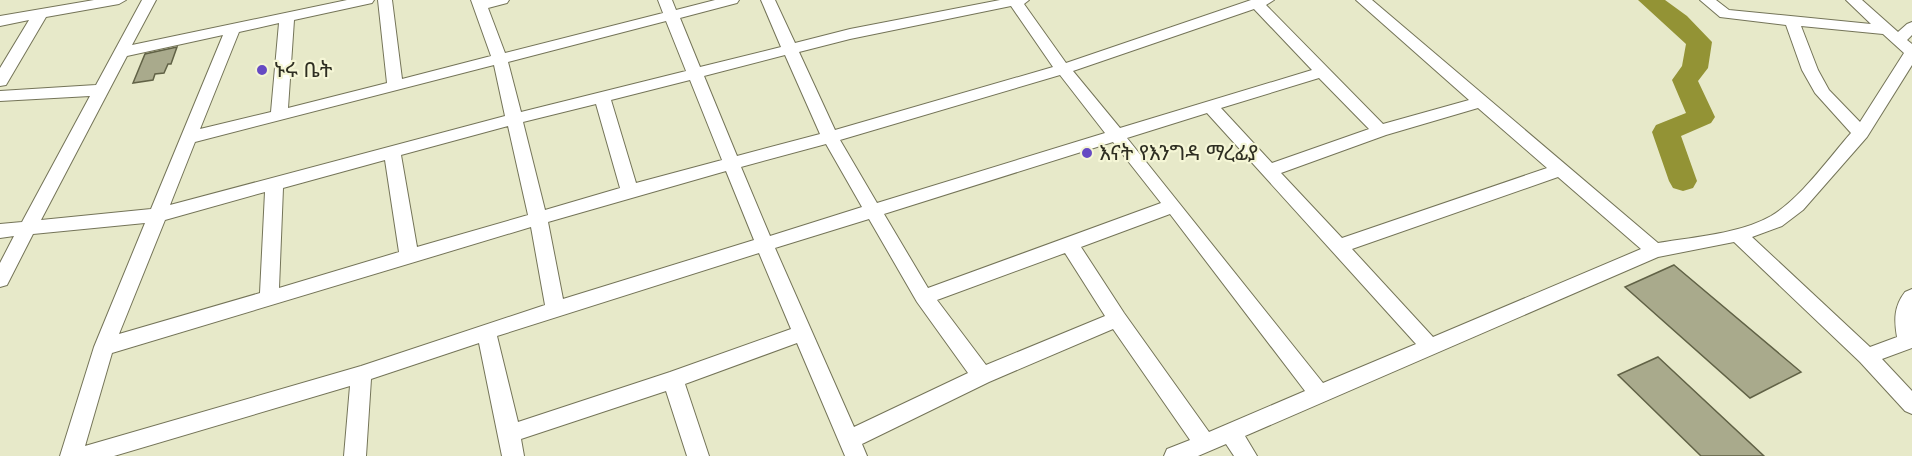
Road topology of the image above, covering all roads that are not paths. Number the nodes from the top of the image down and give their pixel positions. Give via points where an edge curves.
1 (119, 0) edge
2 (149, 0) edge
3 (367, 0) edge
4 (385, 0) edge
5 (502, 0) edge
6 (665, 0) edge
7 (732, 0) edge
8 (768, 0) edge
9 (1363, 0) edge
10 (1707, 0) edge
11 (1852, 0) edge
12 (1017, 1) edge
13 (1262, 1) edge
14 (479, 3) edge
15 (41, 13) junction
16 (672, 16) junction
17 (288, 17) junction
18 (0, 21) edge
19 (1792, 21) junction
20 (1912, 27) edge
21 (233, 29) junction
22 (1902, 44) edge
23 (791, 48) junction
24 (119, 53) junction
25 (500, 59) junction
26 (1063, 69) junction
27 (1324, 71) junction
28 (694, 72) junction
29 (0, 81) edge
30 (394, 86) junction
31 (99, 90) junction
32 (0, 96) edge
33 (602, 96) junction
34 (1483, 101) junction
35 (1211, 107) junction
36 (279, 115) junction
37 (515, 119) junction
38 (1380, 131) junction
39 (1861, 133) junction
40 (1116, 135) junction
41 (830, 137) junction
42 (189, 138) junction
43 (392, 152) junction
44 (732, 164) junction
45 (1562, 169) junction
46 (1269, 171) junction
47 (273, 184) junction
48 (630, 191) junction
49 (1173, 206) junction
50 (873, 210) junction
51 (158, 215) junction
52 (538, 219) junction
53 (27, 227) junction
54 (0, 231) edge
55 (1738, 235) junction
56 (1069, 243) junction
57 (765, 246) junction
58 (1337, 247) junction
59 (1655, 251) junction
60 (409, 257) junction
61 (0, 280) edge
62 (924, 297) junction
63 (1912, 297) edge
64 (269, 298) junction
65 (555, 309) junction
66 (1117, 319) junction
67 (486, 332) junction
68 (802, 333) junction
69 (1909, 340) edge
70 (104, 347) junction
71 (1430, 347) junction
72 (1867, 356) junction
73 (361, 374) junction
74 (982, 376) junction
75 (673, 381) junction
76 (1319, 393) junction
77 (1912, 405) edge
78 (1230, 432) junction
79 (510, 434) junction
80 (1205, 443) junction
81 (853, 448) edge
82 (71, 456) edge
83 (82, 456) edge
84 (355, 456) edge
85 (513, 456) edge
86 (698, 456) edge
87 (1175, 456) edge
88 (1246, 456) edge

1 - 15 street
2 - 24 street
3 - 17 street
4 - 30 street
5 - 14 street
6 - 16 street
7 - 16 street
8 - 23 street
9 - 34 street
10 - 19 street via 1725,14
11 - 22 street
12 - 23 street
12 - 26 street
13 - 26 street
13 - 27 street
14 - 25 street
15 - 18 street
15 - 29 street
16 - 25 street
16 - 28 street
17 - 21 street
17 - 36 street
19 - 22 street
19 - 39 street via 1823,93
20 - 22 street
21 - 24 street
21 - 42 street
22 - 39 street
23 - 28 street
23 - 41 street
24 - 31 street
25 - 30 street
25 - 37 street
26 - 40 street
26 - 41 street
27 - 35 street
27 - 38 street
28 - 33 street
28 - 44 street
30 - 36 street
31 - 32 street
31 - 53 street
33 - 37 street
33 - 48 street
34 - 38 street
34 - 45 street
35 - 40 street
35 - 46 street
36 - 42 street
37 - 43 street
37 - 52 street
38 - 46 street
39 - 55 street via 1797,206 1776,221
40 - 49 street
40 - 50 street
41 - 44 street
41 - 50 street
42 - 51 street
43 - 47 street
43 - 60 street
44 - 48 street
44 - 57 street
45 - 58 street
45 - 59 street
46 - 58 street
47 - 51 street
47 - 64 street
48 - 52 street
49 - 56 street
49 - 76 street
50 - 57 street
50 - 62 street
51 - 53 street
51 - 70 street
52 - 60 street
52 - 65 street
53 - 54 street
53 - 61 street
55 - 59 street
55 - 72 street
56 - 62 street
56 - 66 street
57 - 65 street
57 - 68 street
58 - 71 street
59 - 71 street
60 - 64 street
62 - 74 street
63 - 69 street via 1904,312
64 - 70 street
65 - 67 street
66 - 74 street
66 - 80 street
67 - 73 street
67 - 79 street
68 - 75 street
68 - 81 street
69 - 72 street
70 - 82 street
71 - 76 street
72 - 77 street
73 - 83 street
73 - 84 street
74 - 81 street
75 - 79 street
75 - 86 street
76 - 78 street
78 - 80 street
78 - 88 street
79 - 85 street
80 - 87 street

